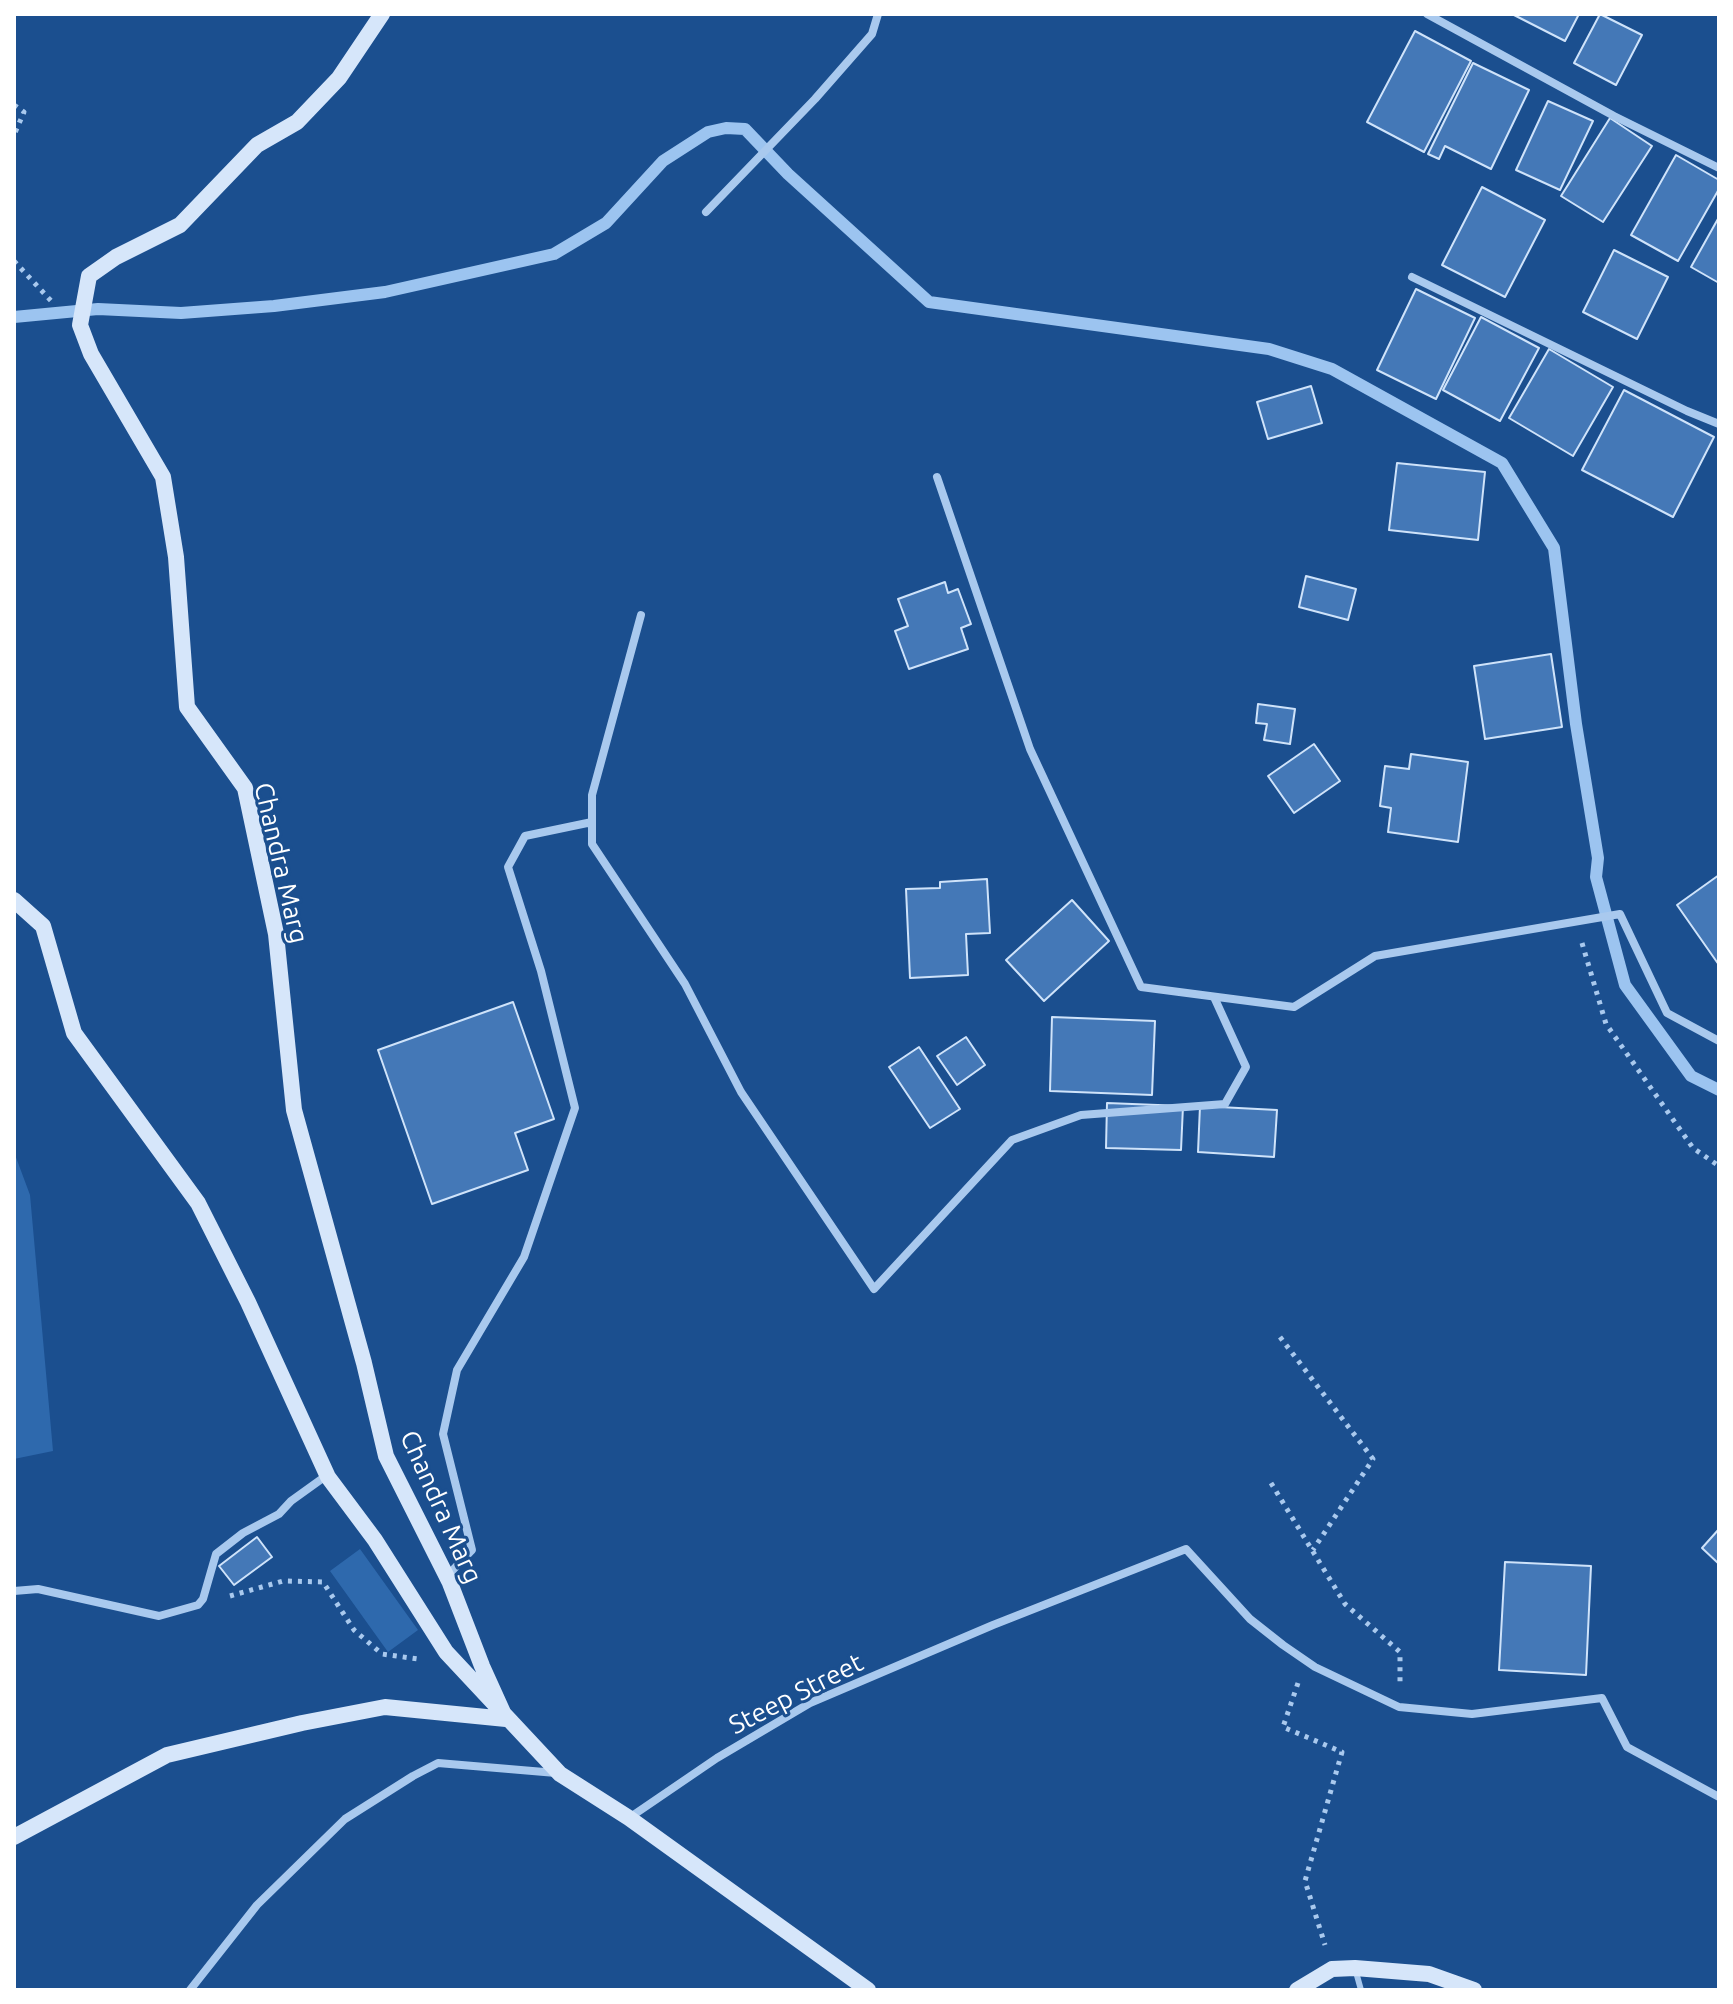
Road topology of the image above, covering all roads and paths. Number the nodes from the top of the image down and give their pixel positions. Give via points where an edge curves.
1 (382, 14) edge
2 (878, 14) edge
3 (1427, 14) edge
4 (14, 105) edge
5 (14, 135) edge
6 (1719, 168) edge
7 (706, 212) dead end
8 (14, 261) edge
9 (1412, 277) dead end
10 (80, 325) junction
11 (1719, 424) edge
12 (937, 477) dead end
13 (641, 615) dead end
14 (592, 822) junction
15 (14, 900) edge
16 (1576, 923) junction
17 (1214, 997) junction
18 (1719, 1041) edge
19 (1719, 1166) edge
20 (1280, 1337) dead end
21 (328, 1477) junction
22 (1271, 1483) dead end
23 (1313, 1550) junction
24 (450, 1583) junction
25 (14, 1591) edge
26 (198, 1605) junction
27 (446, 1652) junction
28 (1306, 1661) junction
29 (1399, 1707) junction
30 (506, 1719) junction
31 (560, 1774) junction
32 (1719, 1797) edge
33 (629, 1818) junction
34 (14, 1837) edge
35 (1355, 1968) junction
36 (1332, 1969) junction
37 (190, 1990) edge
38 (868, 1990) edge
39 (1297, 1990) edge
40 (1361, 1990) edge
41 (1474, 1990) edge

1 - 10 street via 339,78 297,122 257,145 180,225 89,276
2 - 7 street via 872,34
3 - 6 street
4 - 5 path via 24,112
8 - 10 path via 74,326
9 - 11 street
10 - 24 street, Chandra Marg via 91,354 163,477 177,572 187,707 245,788 276,934 294,1110 386,1456
12 - 17 street via 1030,749 1141,987
13 - 14 street via 592,795
14 - 17 street via 592,844 685,984 741,1092 874,1289 1012,1140 1081,1115 1225,1104 1246,1067
14 - 24 street via 525,836 508,867 575,1108 524,1257 457,1370 443,1434 472,1550 447,1574
15 - 21 street via 43,926 74,1033 198,1203
16 - 17 street via 1375,956 1294,1007
16 - 18 street via 1620,914 1667,1013
16 - 19 path via 1606,1024 1693,1148
20 - 23 path via 1373,1459
21 - 26 street via 216,1554
21 - 27 street
22 - 23 path
23 - 29 path via 1345,1604 1400,1652
24 - 30 street, Chandra Marg
25 - 26 street via 38,1589 159,1616
26 - 27 path via 283,1581 323,1582 354,1630 382,1654 422,1659
27 - 30 street
28 - 29 street
28 - 33 street, Steep Street via 1250,1619 1186,1549 810,1703
28 - 36 path via 1283,1727 1342,1752 1305,1881
29 - 32 street via 1472,1714 1602,1698 1627,1747
30 - 31 street
30 - 34 street via 385,1707 242,1737 167,1755
31 - 33 street
31 - 37 street via 438,1763 413,1776 345,1819 257,1905
33 - 38 street
35 - 36 street
35 - 40 lane
35 - 41 street via 1429,1974
36 - 39 street

